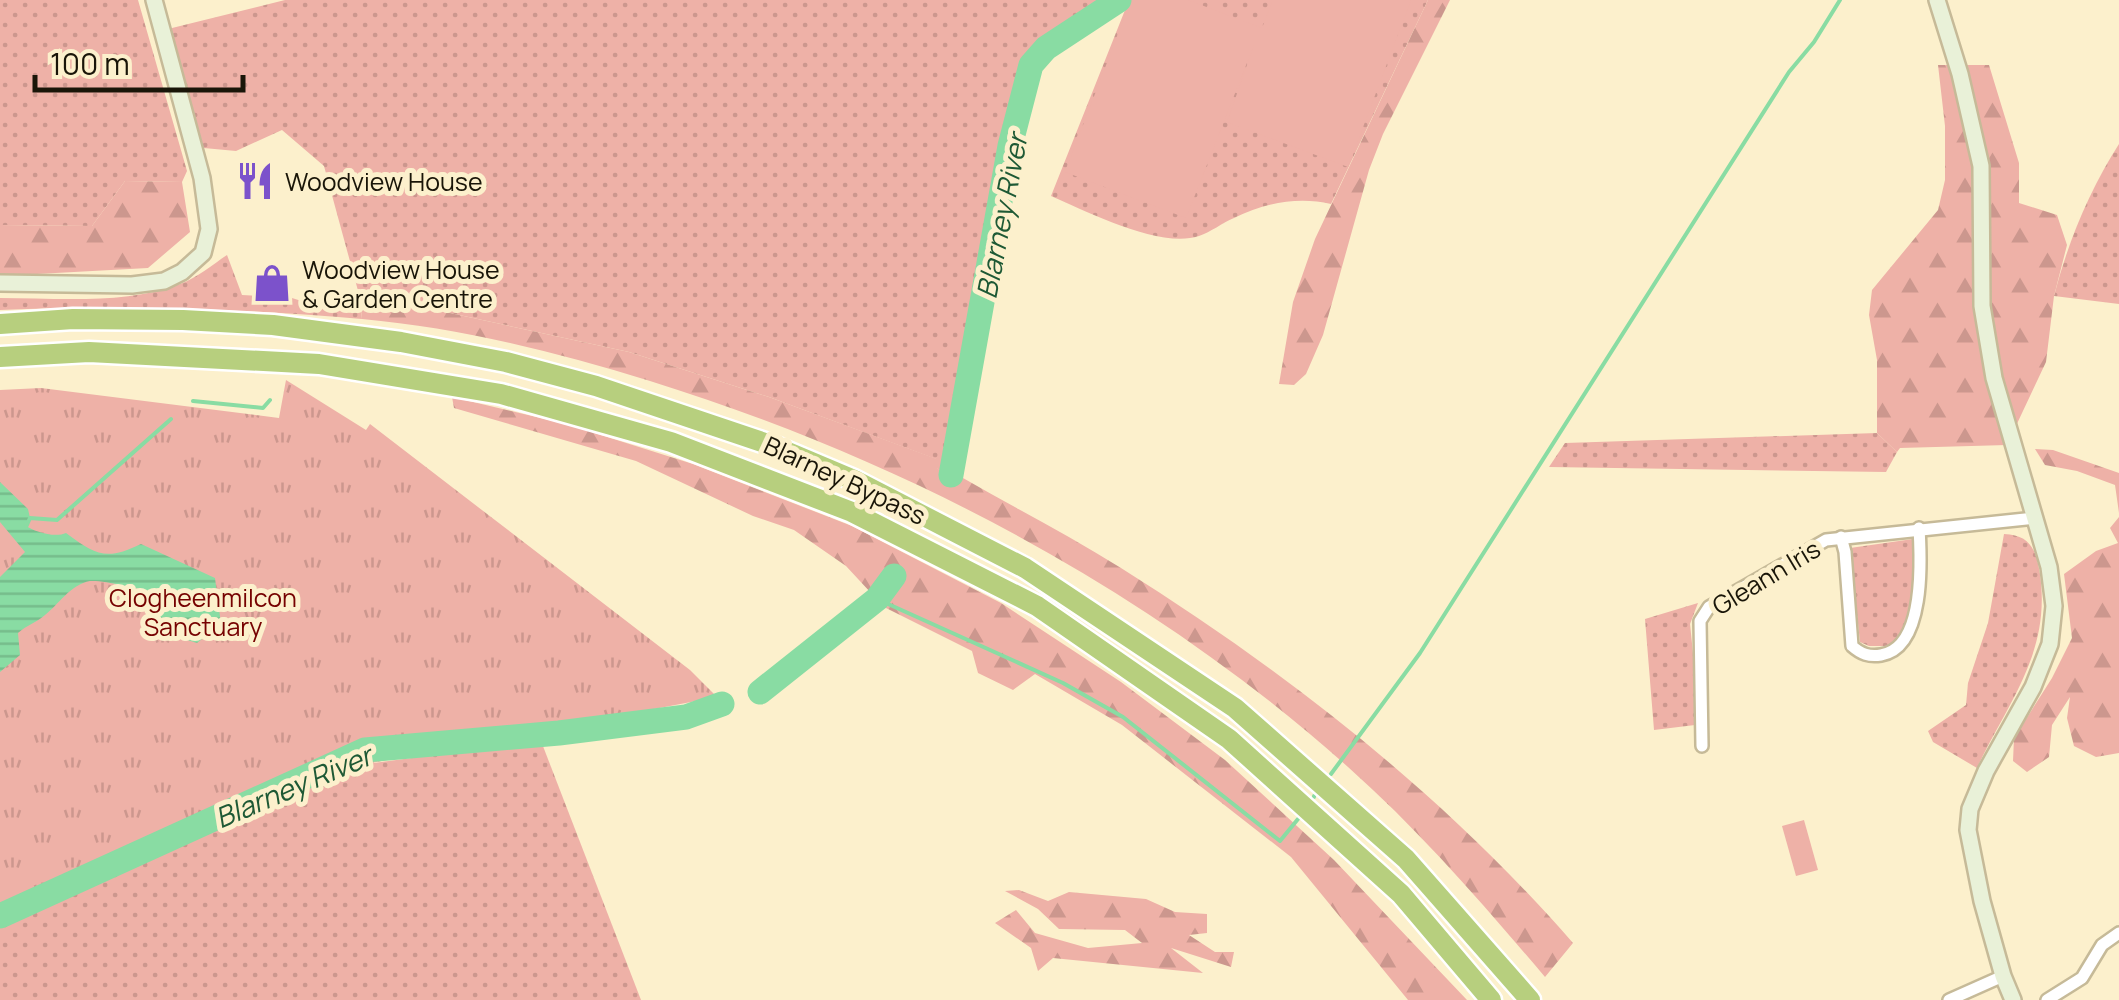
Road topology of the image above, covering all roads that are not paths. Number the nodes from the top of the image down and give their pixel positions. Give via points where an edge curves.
1 (154, 0) edge
2 (1937, 0) edge
3 (0, 283) edge
4 (0, 324) edge
5 (0, 357) edge
6 (2036, 518) junction
7 (1920, 528) junction
8 (1841, 537) junction
9 (1702, 746) dead end
10 (2119, 934) edge
11 (2002, 976) junction
12 (1491, 1000) edge
13 (1530, 1000) edge
14 (1949, 1000) edge
15 (2013, 1000) edge
16 (2047, 1000) edge

1 - 3 street via 202,178 210,229 204,253 164,280 132,285
2 - 6 street via 1981,166 1982,306 1994,378
4 - 13 highway, Blarney Bypass via 183,320 401,342 612,391 854,480 1025,568 1234,708 1406,859
5 - 12 highway, Blarney Bypass via 89,352 318,364 501,394 671,442 852,512 1037,606 1229,739 1401,894
6 - 7 street, Gleann Iris
6 - 11 street via 2054,606 2050,644 1969,819
7 - 8 street, Gleann Iris
7 - 8 street, Gleann Iris via 1922,558 1909,634 1875,656 1852,646
8 - 9 street, Gleann Iris via 1704,614
10 - 16 street via 2102,945 2082,978
11 - 14 street
11 - 15 street

